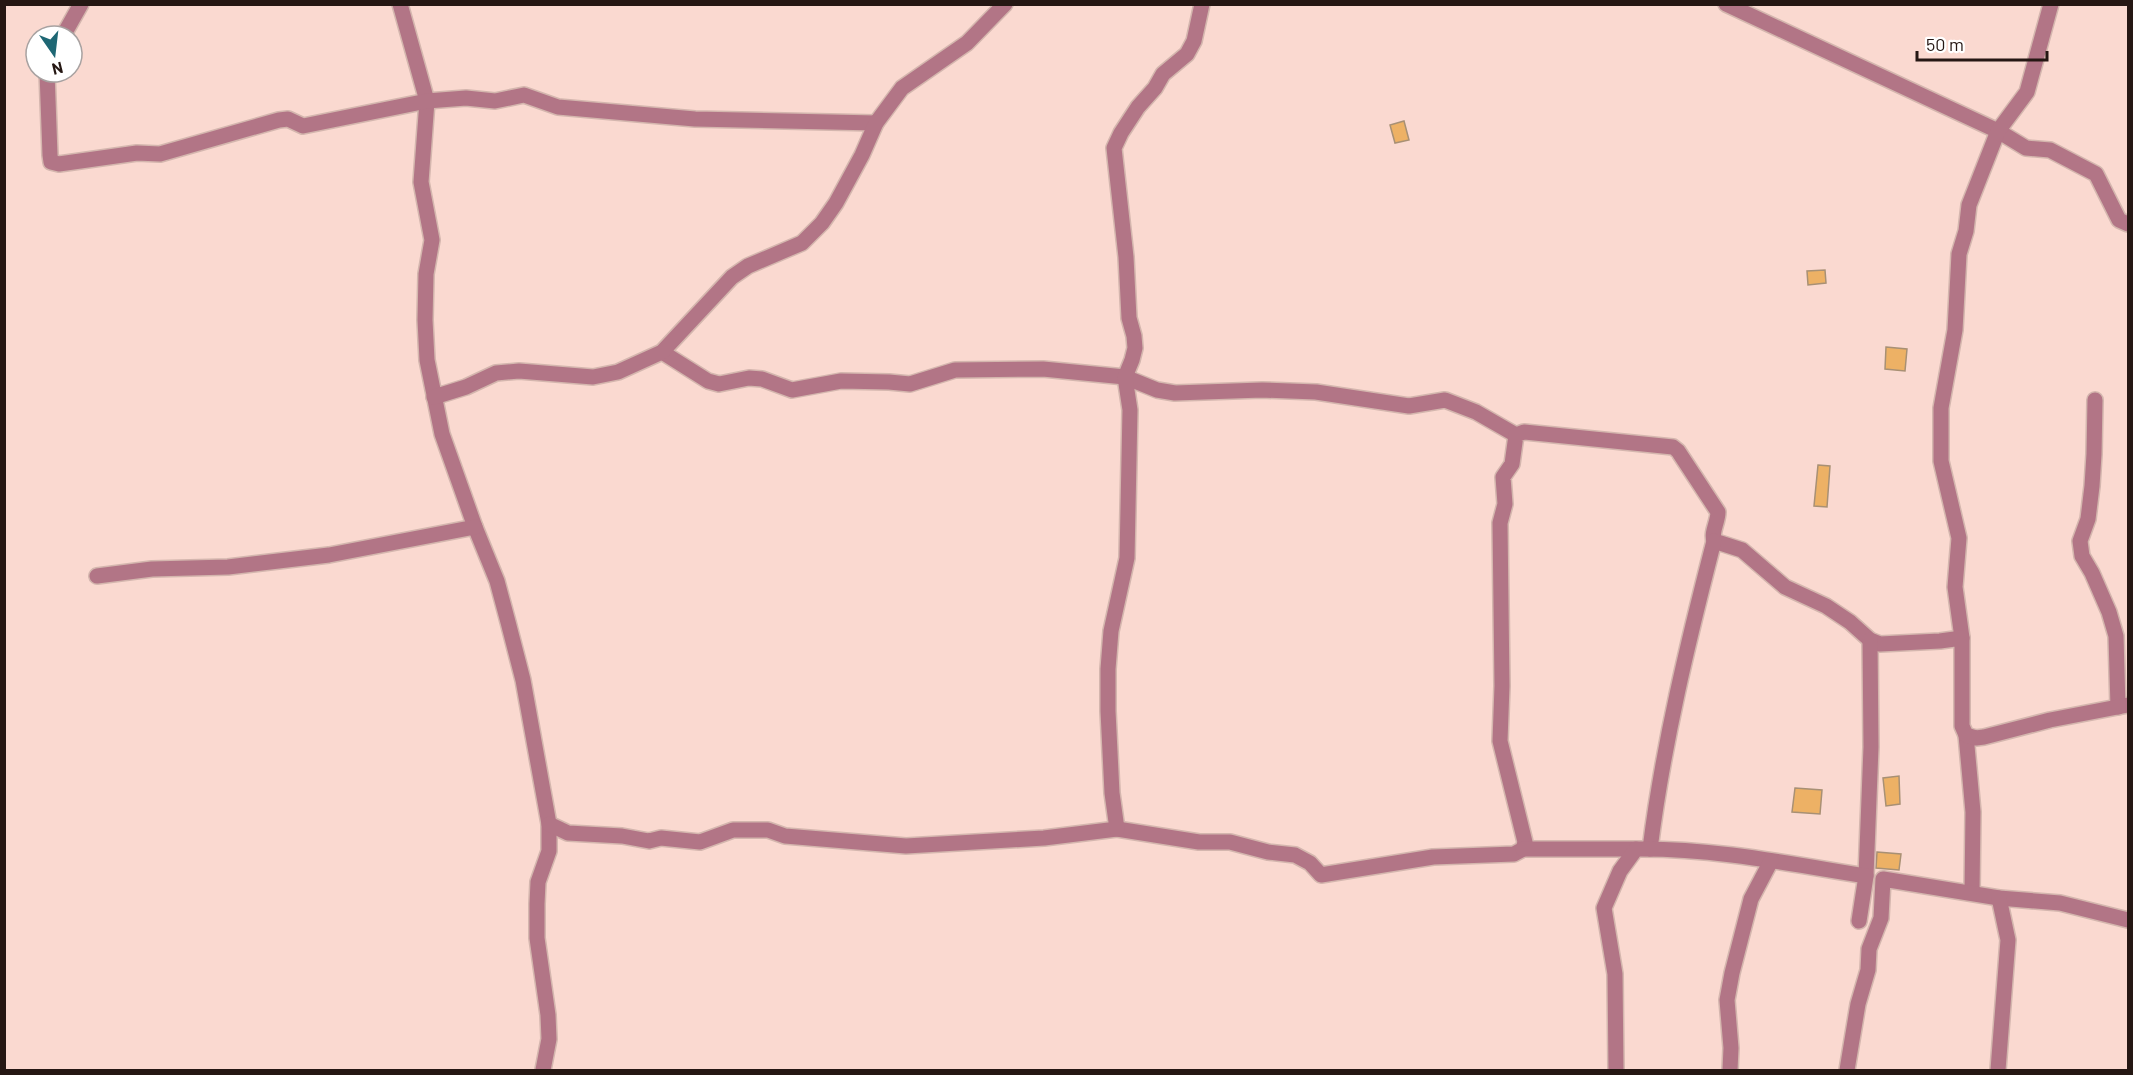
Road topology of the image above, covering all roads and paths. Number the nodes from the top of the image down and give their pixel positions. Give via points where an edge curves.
1 (81, 4) edge
2 (400, 4) edge
3 (1005, 4) edge
4 (1202, 4) edge
5 (1726, 4) edge
6 (2051, 4) edge
7 (70, 24) edge
8 (47, 84) edge
9 (427, 100) junction
10 (876, 123) junction
11 (1998, 131) junction
12 (2128, 224) edge
13 (662, 352) junction
14 (1125, 377) junction
15 (434, 397) junction
16 (2095, 400) dead end
17 (1516, 435) junction
18 (475, 527) junction
19 (1714, 541) junction
20 (97, 576) dead end
21 (1962, 638) junction
22 (1870, 640) junction
23 (2123, 706) edge
24 (1965, 735) junction
25 (549, 824) junction
26 (1117, 829) junction
27 (1523, 849) junction
28 (1643, 849) junction
29 (1771, 861) junction
30 (1866, 876) junction
31 (1972, 892) junction
32 (1999, 898) junction
33 (2128, 920) edge
34 (1860, 921) dead end
35 (543, 1071) edge
36 (1616, 1071) edge
37 (1730, 1071) edge
38 (1847, 1071) edge
39 (1998, 1071) edge

1 - 7 street
2 - 9 street
3 - 10 street via 968,43 902,88
4 - 14 street via 1187,54 1163,74 1114,148 1135,348
5 - 11 street
6 - 11 street via 2027,92
8 - 9 street via 51,162 59,164 137,153 160,154 279,120 288,119 303,126
9 - 10 street via 495,101 524,95 558,106 695,119
9 - 15 street via 421,182 432,240 426,274 425,320
10 - 13 street via 822,223 802,243 732,277
11 - 12 street via 2026,148 2050,150 2096,174 2119,220
11 - 21 street via 1968,204 1959,254 1955,330 1941,408 1941,461 1959,538 1955,586
13 - 14 street via 708,381 720,384 762,379 792,390 841,381 910,384 955,370 1043,369
13 - 15 street via 618,372 593,377 496,373
14 - 17 street via 1175,393 1316,392 1409,406 1445,400
14 - 26 street via 1130,411 1127,558 1111,631 1107,711
15 - 18 street via 442,434
16 - 23 street via 2092,486 2088,519 2080,541 2082,556 2116,636
17 - 19 street via 1524,432 1673,447 1718,512
17 - 27 street via 1512,464 1503,477 1505,504 1500,523 1500,741 1525,842
18 - 20 street via 329,555
18 - 25 street via 497,581 523,680
19 - 22 street via 1742,550 1785,587 1826,606
19 - 28 street
21 - 22 street via 1880,644
21 - 24 street
22 - 30 street
23 - 24 street via 1984,737
24 - 31 street via 1973,812
25 - 26 street via 568,833 649,841 661,838 700,842 734,830 768,830 785,836 906,846 1044,838
25 - 35 street via 549,851 538,882 537,904 537,938 549,1039
26 - 27 street via 1199,842 1230,842 1295,855 1321,875 1433,857 1514,854
27 - 28 street
28 - 29 street
28 - 36 street via 1620,871 1604,908 1615,974
29 - 30 street
29 - 37 street via 1751,899 1732,973 1727,1000
30 - 34 street
31 - 32 street
31 - 38 street via 1883,879 1881,918 1869,949
32 - 33 street via 2060,903
32 - 39 street via 2008,940

